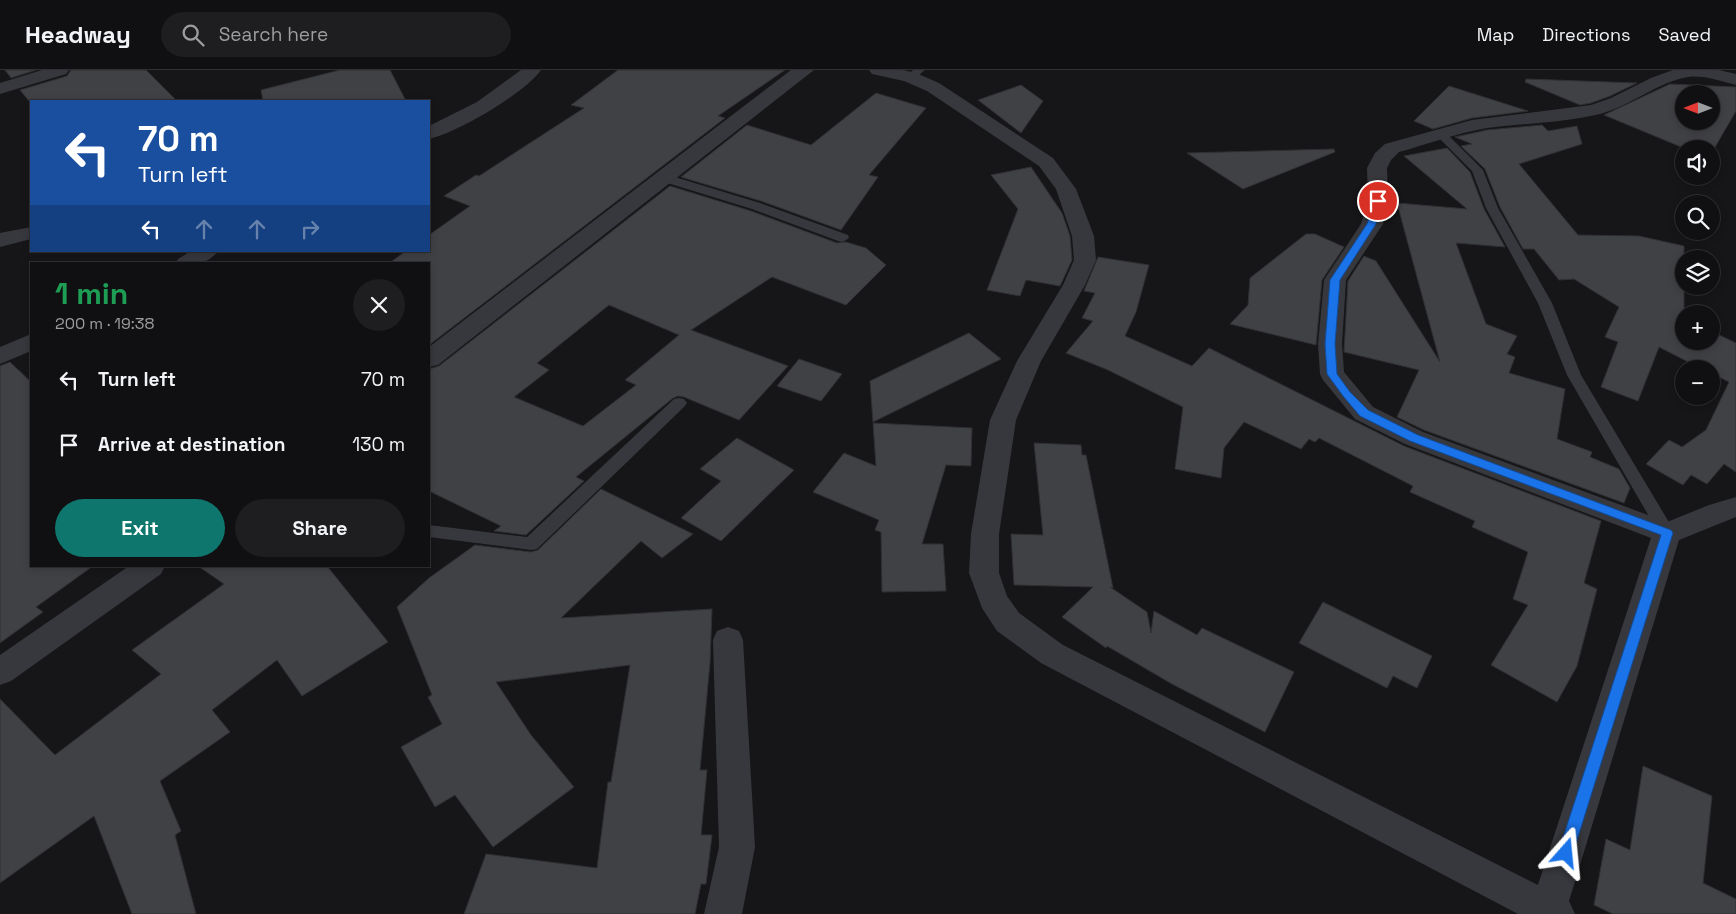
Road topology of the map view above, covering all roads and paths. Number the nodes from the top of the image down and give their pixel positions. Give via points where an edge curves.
1 (60, 70) edge
2 (532, 70) edge
3 (805, 70) edge
4 (878, 70) edge
5 (915, 74) edge
6 (1736, 80) edge
7 (0, 89) edge
8 (430, 133) edge
9 (1441, 134) junction
10 (665, 178) junction
11 (30, 233) edge
12 (843, 238) dead end
13 (0, 240) edge
14 (204, 252) edge
15 (189, 262) edge
16 (30, 342) edge
17 (0, 356) edge
18 (430, 358) edge
19 (679, 404) dead end
20 (1736, 507) edge
21 (430, 531) edge
22 (1667, 533) junction
23 (150, 567) edge
24 (728, 640) dead end
25 (0, 672) edge
26 (1552, 912) edge
27 (723, 914) edge

1 - 7 street
2 - 8 street via 502,95
3 - 10 street
4 - 5 street
5 - 26 street via 1046,162 1066,189 1083,236 1085,260 1029,362 1004,420 985,534 984,573 993,600 1008,622 1052,654
6 - 9 street via 1688,71 1608,106 1558,117 1498,121
9 - 22 lane via 1477,170 1492,208 1545,303 1574,375
9 - 22 street via 1392,148 1382,157 1377,168 1378,201 1372,224 1335,280 1330,344 1332,374 1364,413 1414,438
10 - 12 lane via 756,206
10 - 18 street
11 - 13 street
14 - 15 street
16 - 17 street
19 - 21 lane via 531,544
20 - 22 street
22 - 26 street
23 - 25 street
24 - 27 street via 737,847

